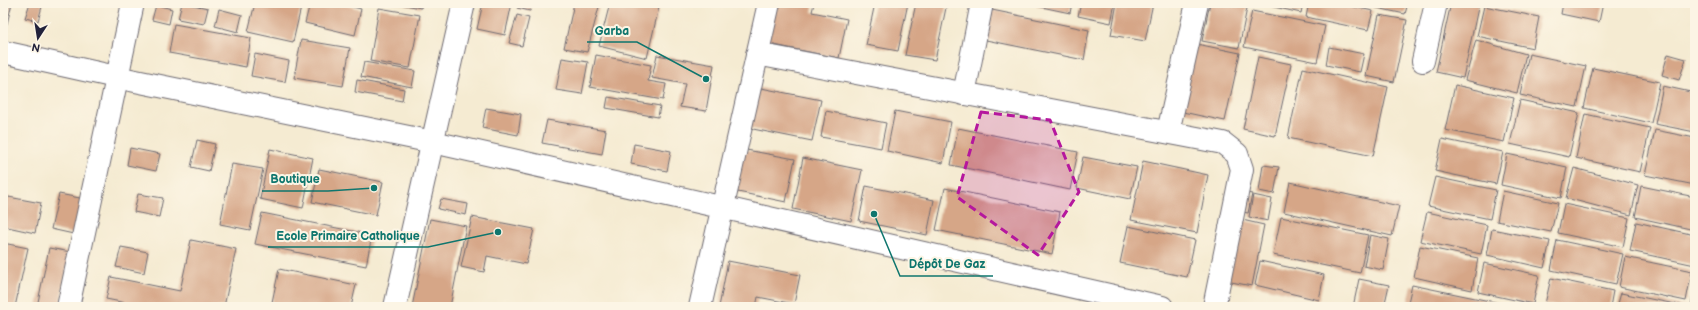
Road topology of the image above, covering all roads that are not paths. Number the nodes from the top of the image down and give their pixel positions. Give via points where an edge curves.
1 (133, 3) edge
2 (464, 3) edge
3 (769, 3) edge
4 (982, 3) edge
5 (1196, 3) edge
6 (1436, 3) edge
7 (3, 52) edge
8 (757, 54) junction
9 (1423, 61) dead end
10 (116, 77) junction
11 (964, 94) junction
12 (1168, 132) junction
13 (433, 142) junction
14 (722, 207) junction
15 (68, 307) edge
16 (395, 307) edge
17 (700, 307) edge
18 (1162, 307) edge
19 (1214, 307) edge

1 - 10 street
2 - 13 street
3 - 8 street
4 - 11 street
5 - 12 street
6 - 9 street
7 - 10 street
8 - 11 street
8 - 14 street
10 - 13 street
10 - 15 street
11 - 12 street
12 - 19 street via 1223,143 1237,154 1242,170
13 - 14 street
13 - 16 street
14 - 17 street
14 - 18 street

